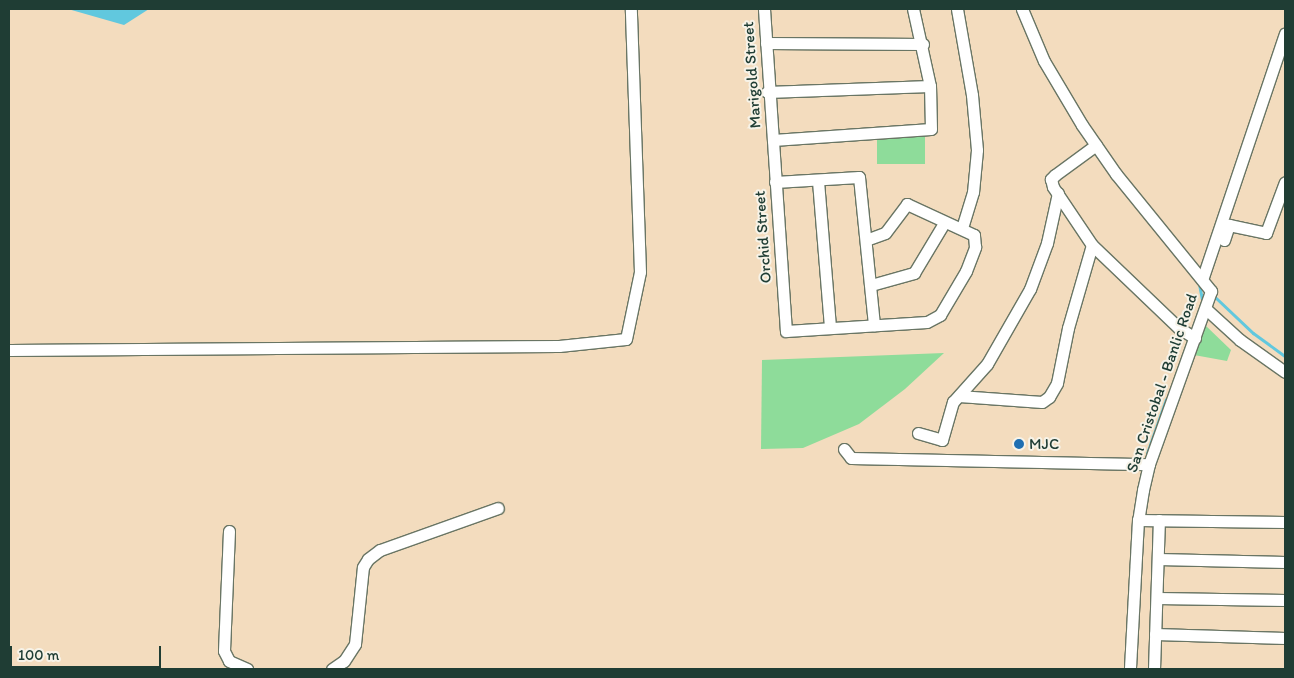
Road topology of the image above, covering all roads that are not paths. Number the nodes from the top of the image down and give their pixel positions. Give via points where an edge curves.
1 (631, 9) edge
2 (764, 9) edge
3 (913, 9) edge
4 (957, 9) edge
5 (1022, 9) edge
6 (1285, 33) edge
7 (766, 43) junction
8 (923, 44) junction
9 (930, 86) junction
10 (767, 92) junction
11 (773, 140) junction
12 (1096, 146) junction
13 (818, 181) junction
14 (775, 182) junction
15 (1285, 182) edge
16 (1058, 193) junction
17 (1283, 197) edge
18 (944, 223) junction
19 (962, 228) junction
20 (866, 240) junction
21 (1092, 245) junction
22 (1206, 281) junction
23 (870, 286) junction
24 (1206, 309) junction
25 (874, 326) junction
26 (830, 328) junction
27 (1195, 338) junction
28 (9, 350) edge
29 (1285, 372) edge
30 (960, 396) junction
31 (918, 433) dead end
32 (844, 449) dead end
33 (1149, 464) junction
34 (498, 508) dead end
35 (1138, 520) junction
36 (1159, 520) junction
37 (1285, 522) edge
38 (229, 531) dead end
39 (1158, 559) junction
40 (1285, 562) edge
41 (1157, 598) junction
42 (1285, 600) edge
43 (1156, 634) junction
44 (1285, 638) edge
45 (247, 669) edge
46 (332, 669) edge
47 (1130, 669) edge
48 (1154, 669) edge

1 - 28 street via 640,272 626,339 559,346
2 - 7 street, Marigold Street
3 - 8 street
4 - 19 street via 972,95 977,150 973,192
5 - 12 street via 1044,61
6 - 22 street, San Cristobal - Banlic Road
7 - 8 street
7 - 10 street, Marigold Street
8 - 9 street
9 - 10 street
9 - 11 street via 931,129
10 - 11 street, Marigold Street
11 - 14 street, Orchid Street
12 - 16 street via 1051,179
12 - 22 street via 1128,190
13 - 14 street
13 - 20 street via 859,177
13 - 26 street
14 - 26 street, Orchid Street via 786,332
15 - 17 street
16 - 21 street
16 - 30 street via 1030,289 987,364
17 - 22 street via 1266,234 1229,226
18 - 19 street
18 - 20 street via 907,204 885,233
18 - 23 street via 914,273
19 - 25 street via 974,235 975,247 966,271 940,315 927,322
20 - 23 street
21 - 27 street via 1172,322
21 - 30 street via 1068,328 1057,383 1049,397 1037,402
22 - 24 street, San Cristobal - Banlic Road via 1211,291
23 - 25 street
24 - 27 street, San Cristobal - Banlic Road
24 - 29 street via 1240,340
25 - 26 street
27 - 33 street, San Cristobal - Banlic Road
30 - 31 street via 948,413 942,440
32 - 33 street via 851,458
33 - 35 street, San Cristobal - Banlic Road
34 - 46 street via 380,550 368,559 363,567 354,644 344,662
35 - 36 street
35 - 47 street, San Cristobal - Banlic Road
36 - 37 street
36 - 39 street
38 - 45 street via 224,652 229,660
39 - 40 street
39 - 41 street
41 - 42 street
41 - 43 street
43 - 44 street
43 - 48 street

